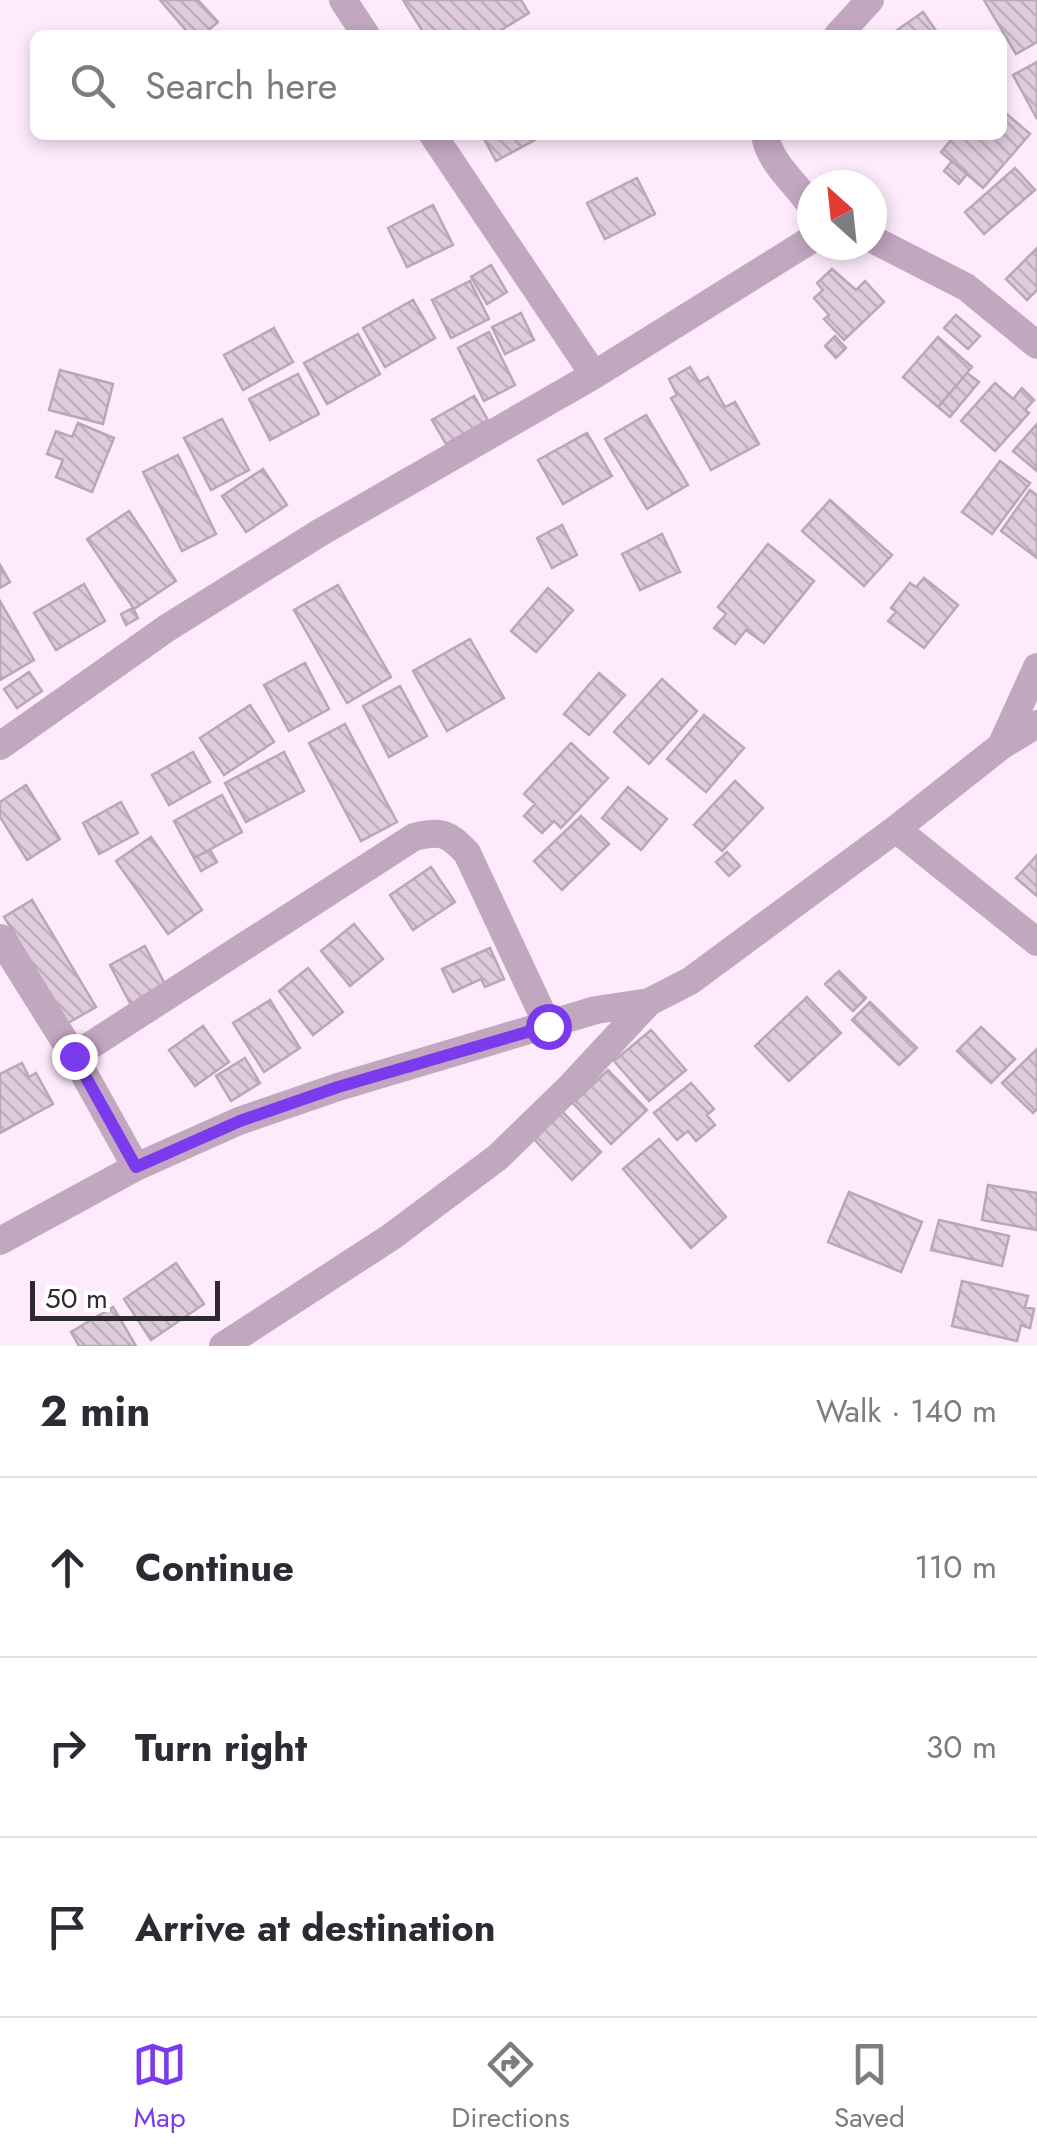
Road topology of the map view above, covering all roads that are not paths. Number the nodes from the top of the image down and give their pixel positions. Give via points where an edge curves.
1 (342, 0) edge
2 (870, 0) edge
3 (363, 30) edge
4 (843, 30) edge
5 (436, 140) edge
6 (765, 140) edge
7 (797, 188) edge
8 (887, 246) edge
9 (797, 249) edge
10 (1037, 346) edge
11 (594, 375) junction
12 (1037, 666) edge
13 (1037, 724) edge
14 (0, 746) edge
15 (1001, 746) junction
16 (896, 830) junction
17 (0, 938) edge
18 (1037, 942) edge
19 (649, 1002) junction
20 (548, 1026) junction
21 (74, 1056) junction
22 (136, 1167) junction
23 (0, 1241) edge
24 (223, 1346) edge

1 - 3 street
2 - 4 street
5 - 11 street
6 - 7 street
8 - 10 street via 966,286
9 - 11 street
11 - 14 street via 166,628
12 - 15 street
13 - 15 street
15 - 16 street
16 - 18 street
16 - 19 street via 690,981
17 - 21 street
19 - 20 street
19 - 24 street via 498,1157 391,1237
20 - 21 street via 466,853 451,836 433,832 414,837
20 - 22 street via 338,1087
21 - 22 street
22 - 23 street

